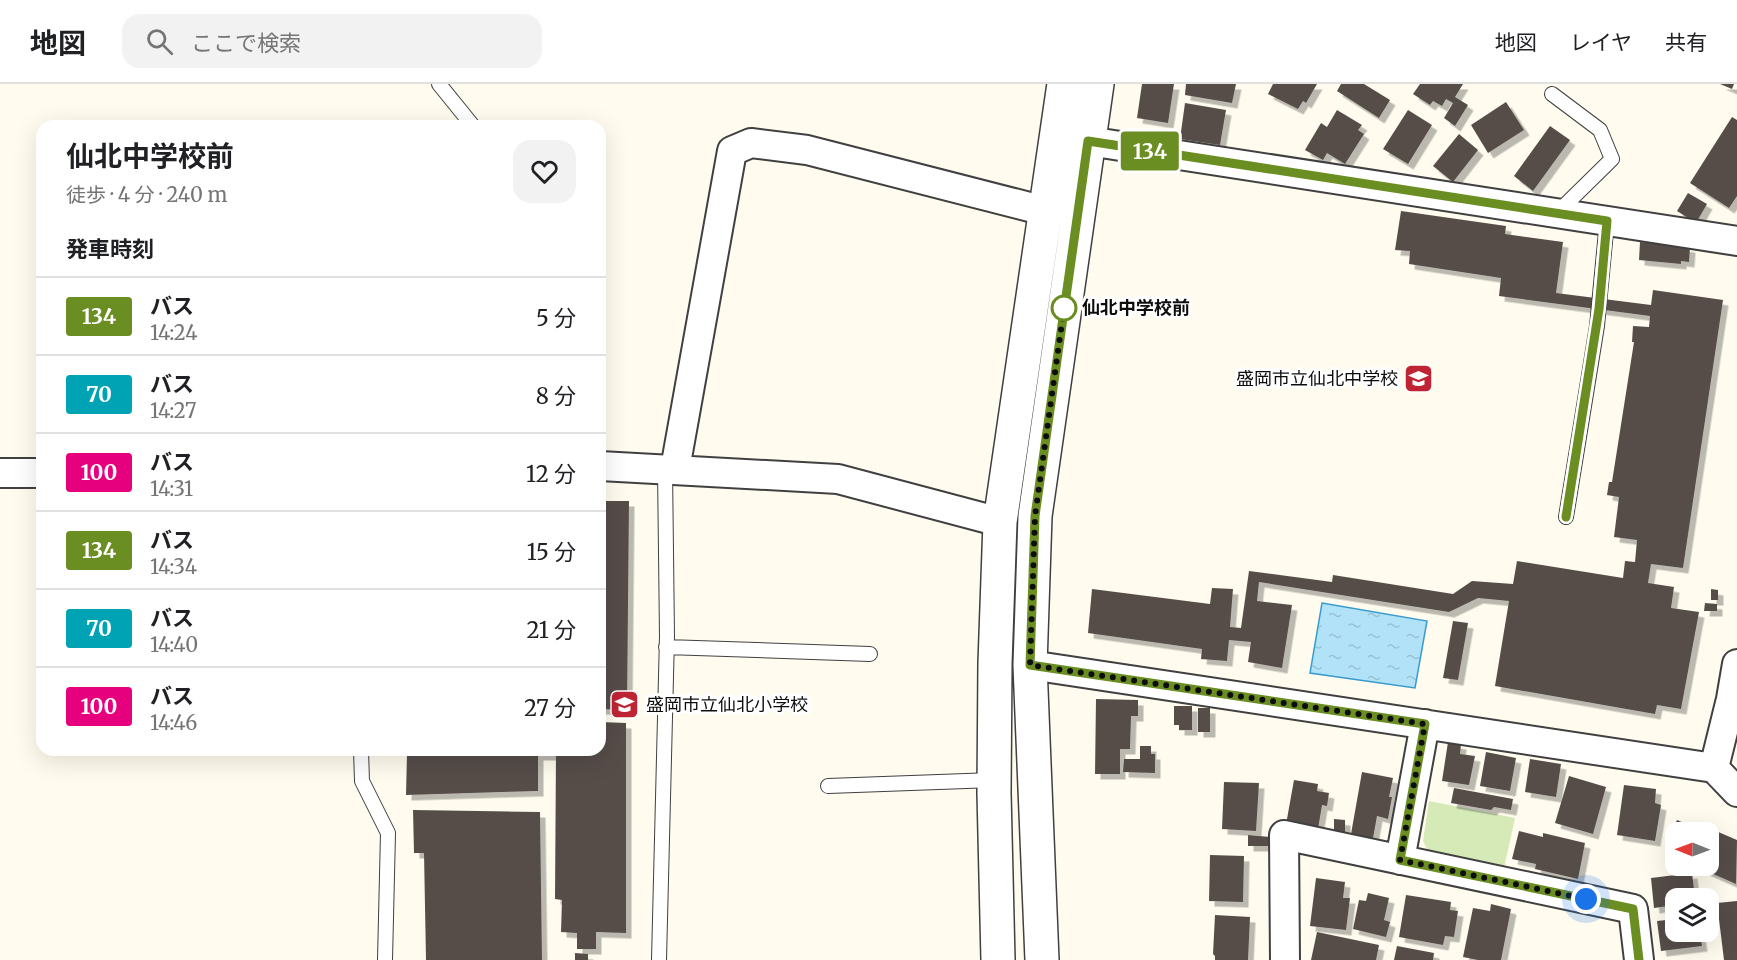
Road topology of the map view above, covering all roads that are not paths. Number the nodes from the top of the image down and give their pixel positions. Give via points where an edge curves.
1 (439, 84) edge
2 (1064, 84) edge
3 (1097, 84) edge
4 (1552, 94) dead end
5 (469, 120) edge
6 (1088, 141) junction
7 (1045, 211) junction
8 (1557, 213) junction
9 (1607, 221) junction
10 (1737, 241) edge
11 (606, 466) edge
12 (670, 469) junction
13 (0, 473) edge
14 (36, 473) edge
15 (1566, 517) dead end
16 (1000, 522) junction
17 (666, 647) junction
18 (870, 654) dead end
19 (1737, 664) edge
20 (1030, 665) junction
21 (1734, 700) edge
22 (1425, 724) junction
23 (361, 756) edge
24 (1714, 768) junction
25 (994, 780) junction
26 (828, 786) dead end
27 (1737, 792) edge
28 (1400, 860) junction
29 (385, 960) edge
30 (659, 960) edge
31 (998, 960) edge
32 (1042, 960) edge
33 (1285, 960) edge
34 (1639, 960) edge

1 - 5 lane
2 - 7 street
3 - 6 street
4 - 8 lane via 1600,130 1612,159
6 - 8 street
6 - 20 street via 1035,516
7 - 12 street via 807,150 752,143 732,151
7 - 16 street
8 - 9 street
9 - 10 street
9 - 15 lane via 1599,309
11 - 12 street
12 - 16 street via 838,479
12 - 17 lane
13 - 14 street
16 - 25 street
17 - 18 lane
17 - 30 lane
19 - 21 street
20 - 22 street
20 - 32 street
21 - 24 street
22 - 24 street
22 - 28 street
23 - 29 lane via 362,781 388,833
24 - 27 street
25 - 26 lane
25 - 31 street
28 - 33 street via 1284,835
28 - 34 street via 1633,909

